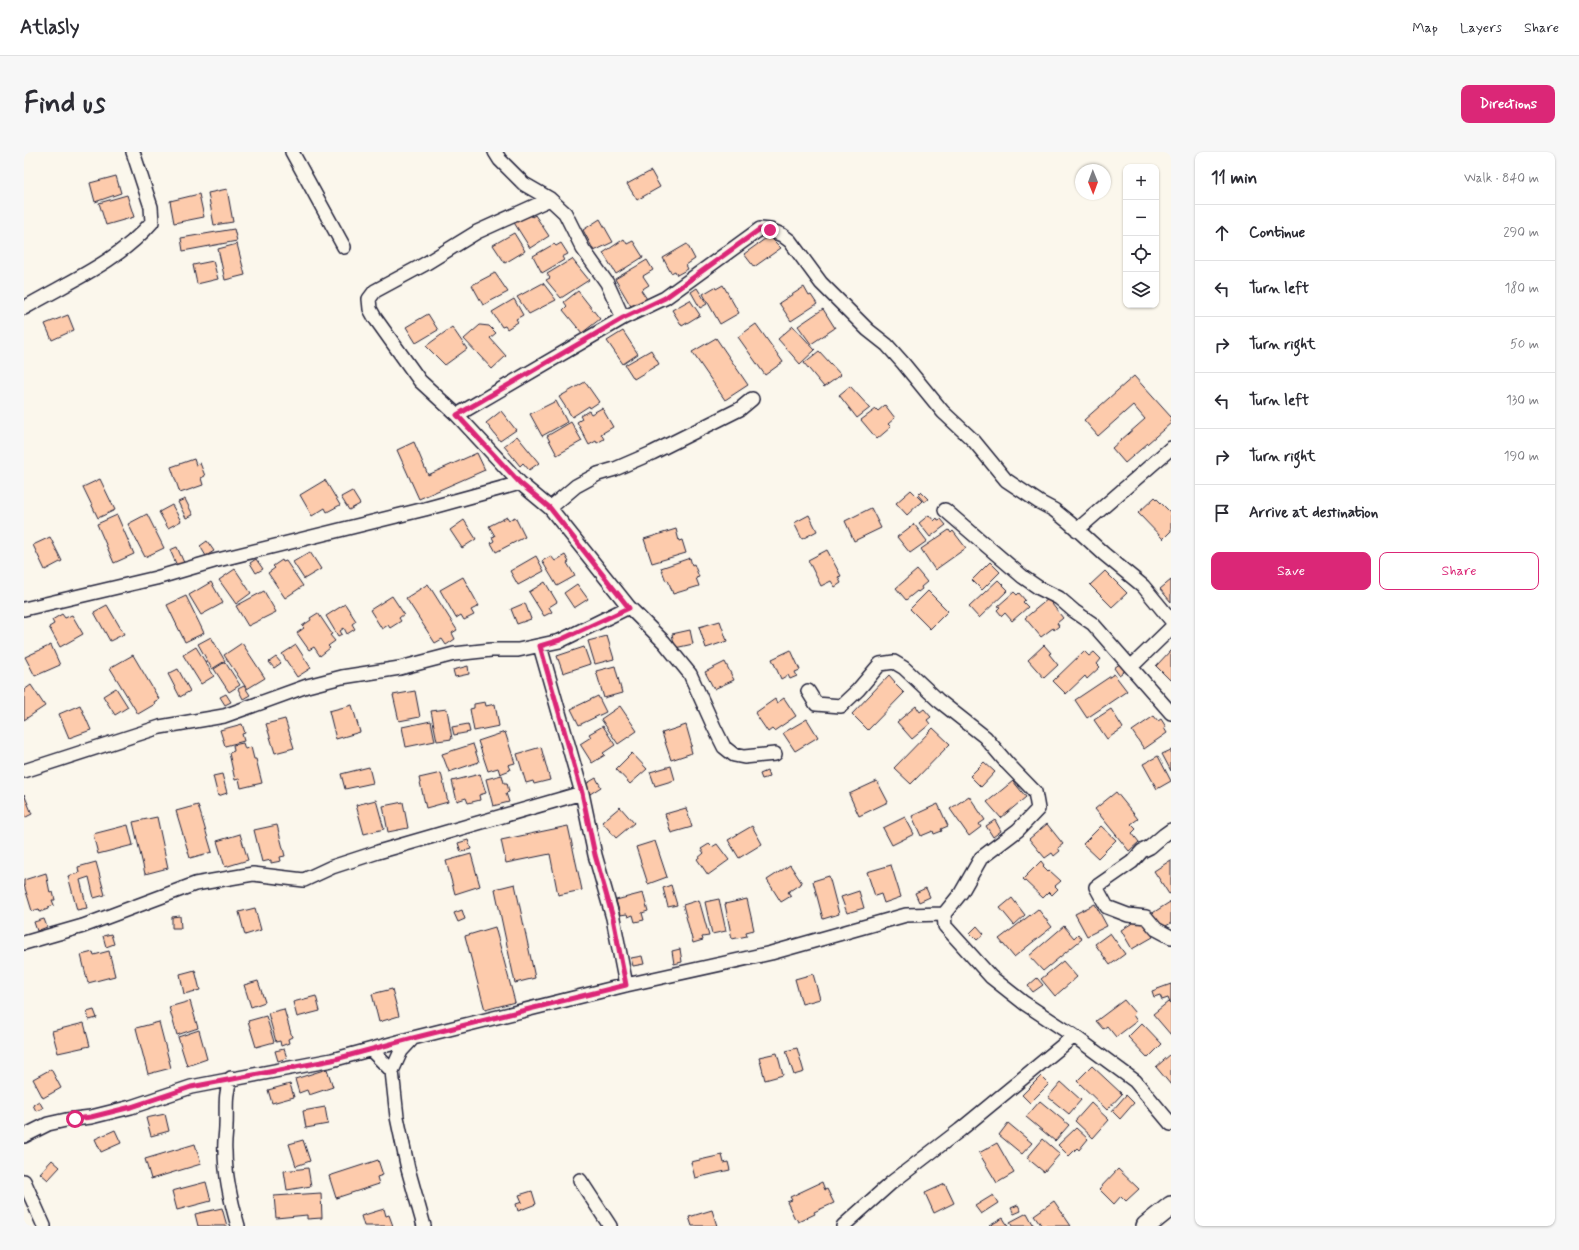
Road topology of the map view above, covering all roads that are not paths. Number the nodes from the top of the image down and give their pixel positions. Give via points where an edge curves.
1 (132, 152) edge
2 (292, 152) edge
3 (495, 152) edge
4 (550, 198) junction
5 (344, 247) dead end
6 (24, 308) edge
7 (623, 318) junction
8 (752, 399) dead end
9 (457, 415) junction
10 (1171, 448) edge
11 (520, 483) junction
12 (550, 508) junction
13 (945, 510) dead end
14 (1077, 530) junction
15 (629, 608) junction
16 (24, 610) edge
17 (1171, 620) edge
18 (1171, 628) edge
19 (540, 646) junction
20 (1132, 667) junction
21 (808, 691) dead end
22 (1171, 713) edge
23 (775, 754) dead end
24 (24, 771) edge
25 (582, 793) junction
26 (1171, 830) edge
27 (944, 914) junction
28 (1171, 936) edge
29 (24, 943) edge
30 (626, 985) junction
31 (1074, 1036) junction
32 (413, 1038) junction
33 (370, 1050) junction
34 (392, 1071) junction
35 (231, 1078) junction
36 (1171, 1124) edge
37 (24, 1136) edge
38 (580, 1180) dead end
39 (24, 1181) edge
40 (1171, 1206) edge
41 (44, 1226) edge
42 (238, 1226) edge
43 (424, 1226) edge
44 (610, 1226) edge
45 (843, 1226) edge
46 (1146, 1226) edge

1 - 6 street via 151,207 152,222 102,264
2 - 5 street
3 - 4 street via 524,184
4 - 7 street via 565,213 583,248 607,283
4 - 9 street via 477,232 375,291 369,299 370,309 375,318 420,381
7 - 9 street
7 - 14 street via 665,298 760,229 782,235 790,241 821,283 904,363 943,412 974,442 1006,480 1054,510
8 - 12 street via 740,409 659,450 598,474 576,486
9 - 11 street
10 - 14 street
11 - 12 street
11 - 16 street
12 - 15 street
13 - 20 street via 1023,577 1059,598 1093,624
14 - 17 street via 1143,586
15 - 19 street via 560,640
15 - 23 street via 664,642 690,674 724,747 734,755 744,757
18 - 20 street
19 - 24 street via 454,654 400,668 342,677 307,686 224,716 160,727
19 - 25 street
20 - 22 street
21 - 27 street via 816,704 841,706 880,664 894,662 984,737 1035,792 1038,809 1018,830 981,858 961,893
25 - 29 street via 378,852 332,867 304,880 252,874 195,884 83,926
25 - 30 street via 595,855 613,918
26 - 28 street via 1096,887 1107,907 1128,915 1146,917 1156,929
27 - 30 street via 906,915 771,953
27 - 31 street via 945,926 991,977 1024,1003
30 - 32 street
31 - 36 street via 1135,1081
31 - 45 street via 960,1130 890,1182
32 - 33 street
32 - 34 street via 401,1051
33 - 34 street
33 - 35 street via 332,1060
34 - 43 street via 397,1117
35 - 37 street via 191,1087 131,1107 48,1124
35 - 42 street via 227,1088 224,1149
38 - 44 street
39 - 41 street
40 - 46 street

